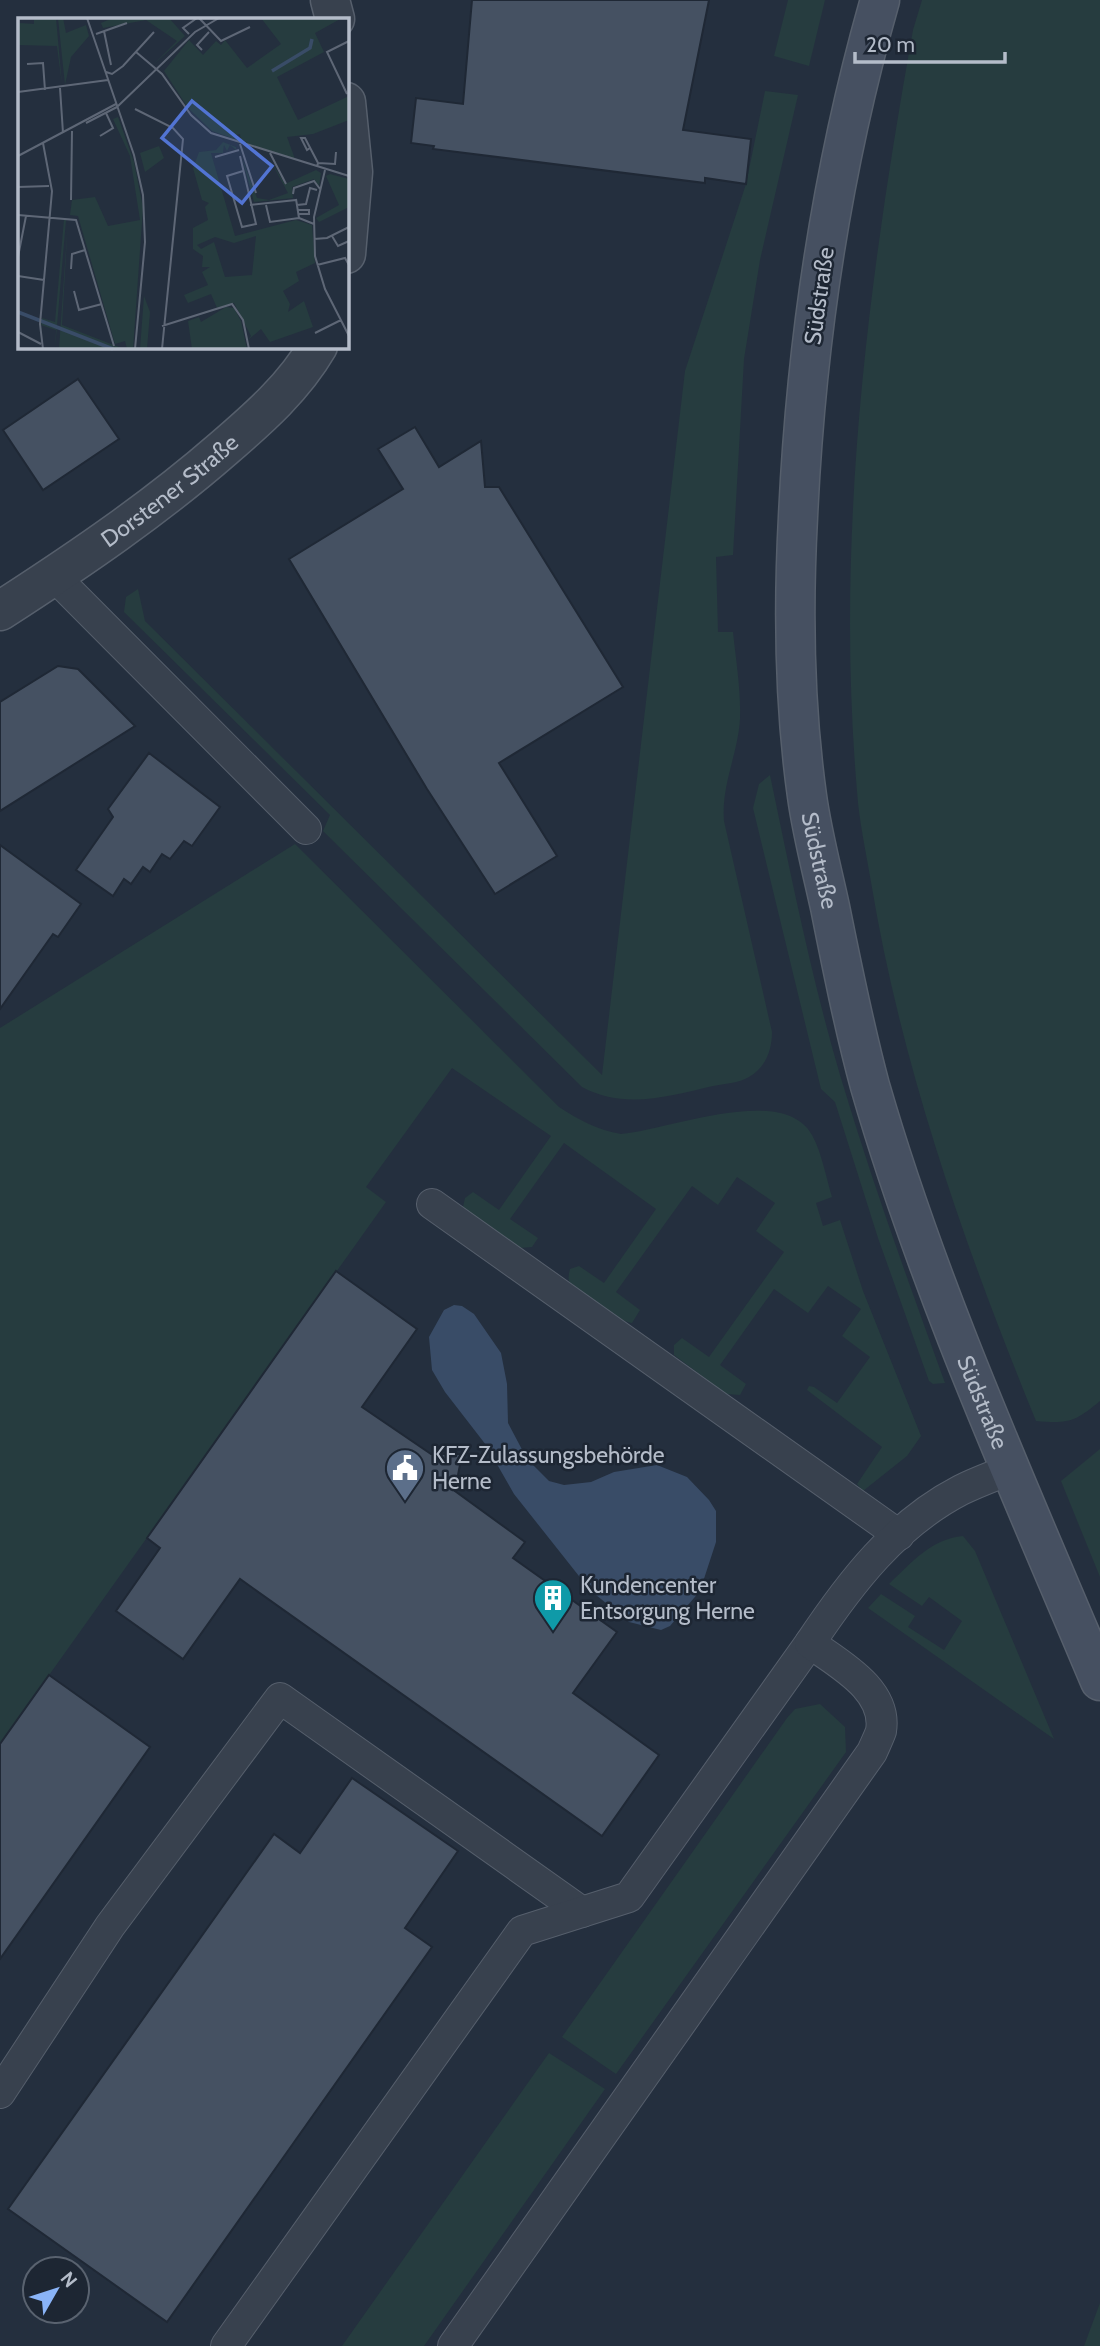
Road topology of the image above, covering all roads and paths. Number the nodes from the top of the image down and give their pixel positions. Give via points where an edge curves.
1 (330, 0) edge
2 (880, 0) edge
3 (335, 18) edge
4 (348, 122) edge
5 (348, 231) edge
6 (317, 348) edge
7 (54, 576) junction
8 (0, 611) edge
9 (306, 829) dead end
10 (432, 1204) dead end
11 (1011, 1469) junction
12 (899, 1535) junction
13 (810, 1643) junction
14 (1100, 1681) edge
15 (582, 1912) junction
16 (0, 2093) edge
17 (226, 2346) edge
18 (453, 2346) edge

1 - 3 street
2 - 11 street, Südstraße via 856,83 837,177 801,441 795,585 801,751 807,801 871,1088 939,1292
4 - 5 street via 353,172
6 - 7 street, Dorstener Straße via 300,375 254,422 168,497
7 - 8 street, Dorstener Straße
7 - 9 lane
10 - 12 lane
11 - 12 lane via 960,1491
11 - 14 street, Südstraße
12 - 13 lane via 845,1591
13 - 15 lane via 629,1897
13 - 18 lane via 859,1678 870,1693 881,1730 872,1752
15 - 16 lane via 281,1698 110,1926
15 - 17 lane via 522,1931

